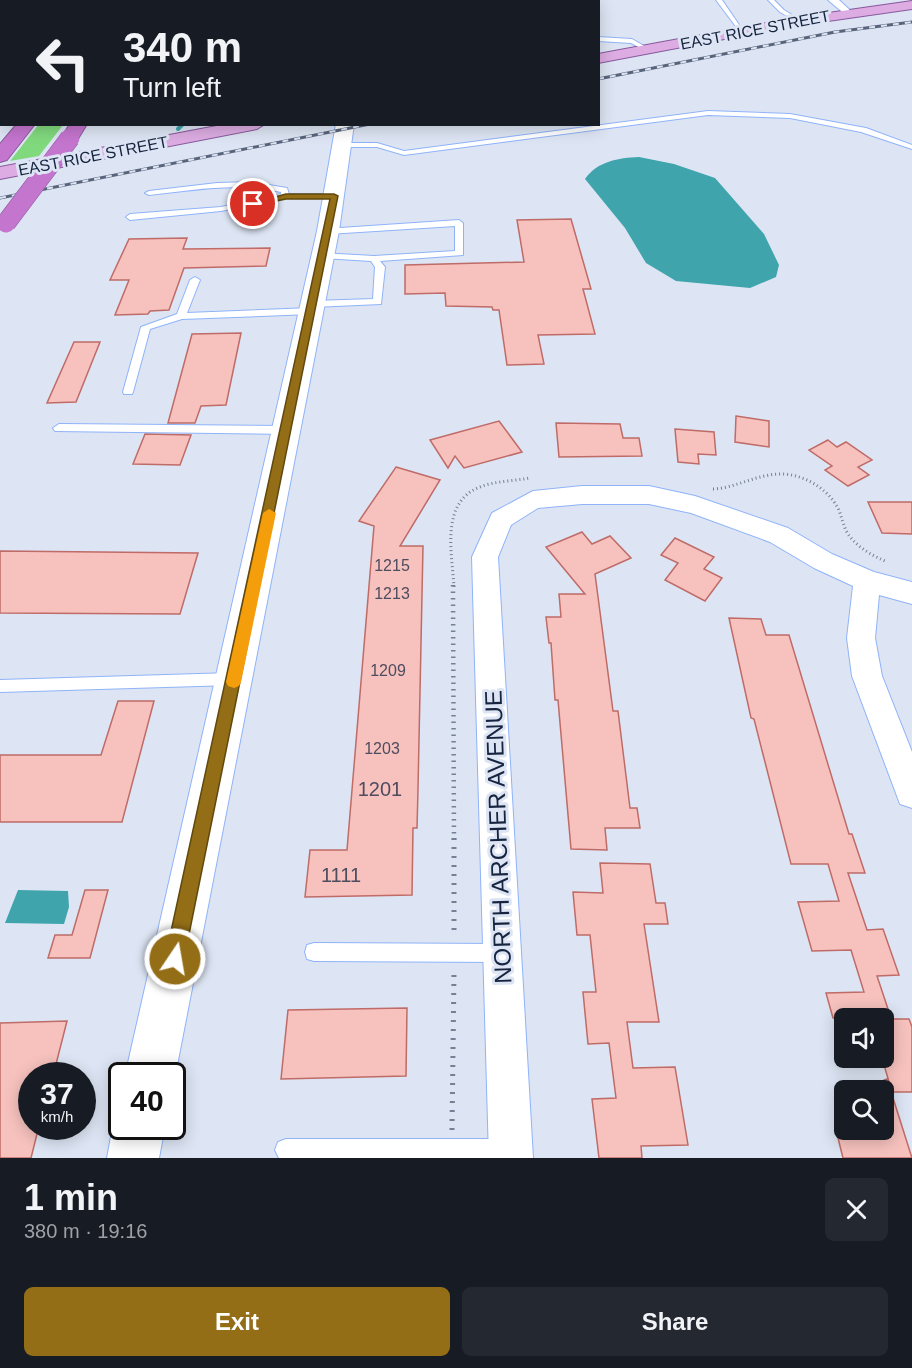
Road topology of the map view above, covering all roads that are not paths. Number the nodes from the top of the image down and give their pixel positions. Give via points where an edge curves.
1 (718, 0) edge
2 (771, 0) edge
3 (834, 0) edge
4 (912, 5) edge
5 (847, 13) junction
6 (799, 21) junction
7 (742, 32) junction
8 (600, 39) edge
9 (648, 50) junction
10 (600, 59) edge
11 (14, 126) edge
12 (25, 126) edge
13 (247, 126) edge
14 (74, 131) edge
15 (344, 135) edge
16 (912, 147) edge
17 (5, 151) edge
18 (0, 173) edge
19 (149, 193) dead end
20 (286, 196) junction
21 (334, 196) junction
22 (130, 218) dead end
23 (3, 227) edge
24 (326, 243) junction
25 (374, 260) junction
26 (195, 280) dead end
27 (313, 307) junction
28 (181, 316) junction
29 (128, 392) dead end
30 (58, 428) dead end
31 (286, 430) junction
32 (867, 581) junction
33 (912, 593) edge
34 (234, 679) junction
35 (0, 686) edge
36 (912, 793) edge
37 (314, 952) dead end
38 (502, 953) junction
39 (153, 1062) edge
40 (136, 1140) edge
41 (286, 1150) dead end
42 (511, 1154) edge
43 (132, 1158) edge

1 - 7 lane
2 - 6 lane
3 - 5 street
4 - 5 main road, EAST RICE STREET
5 - 6 main road, EAST RICE STREET
6 - 7 main road, EAST RICE STREET
7 - 9 main road, EAST RICE STREET
8 - 9 lane via 632,42
9 - 10 main road, EAST RICE STREET
11 - 17 highway
12 - 17 highway
13 - 18 main road, EAST RICE STREET
14 - 23 highway, bridge
15 - 16 lane via 404,153 708,113 790,116 863,130
15 - 21 street
19 - 20 lane via 259,186 285,190
20 - 21 lane
20 - 22 lane via 221,209
21 - 24 street
24 - 25 lane
24 - 25 lane via 459,223 460,253
24 - 27 street
25 - 27 lane via 380,267 378,302
26 - 28 lane
27 - 28 lane
27 - 31 street
28 - 29 lane via 146,327
30 - 31 lane
31 - 34 street
32 - 33 street
32 - 36 street via 861,638 867,676
32 - 38 street, NORTH ARCHER AVENUE via 779,535 695,505 649,495 533,500 501,519 485,557
34 - 35 lane
34 - 39 street
37 - 38 lane
38 - 42 street, NORTH ARCHER AVENUE
40 - 43 street
41 - 42 lane

